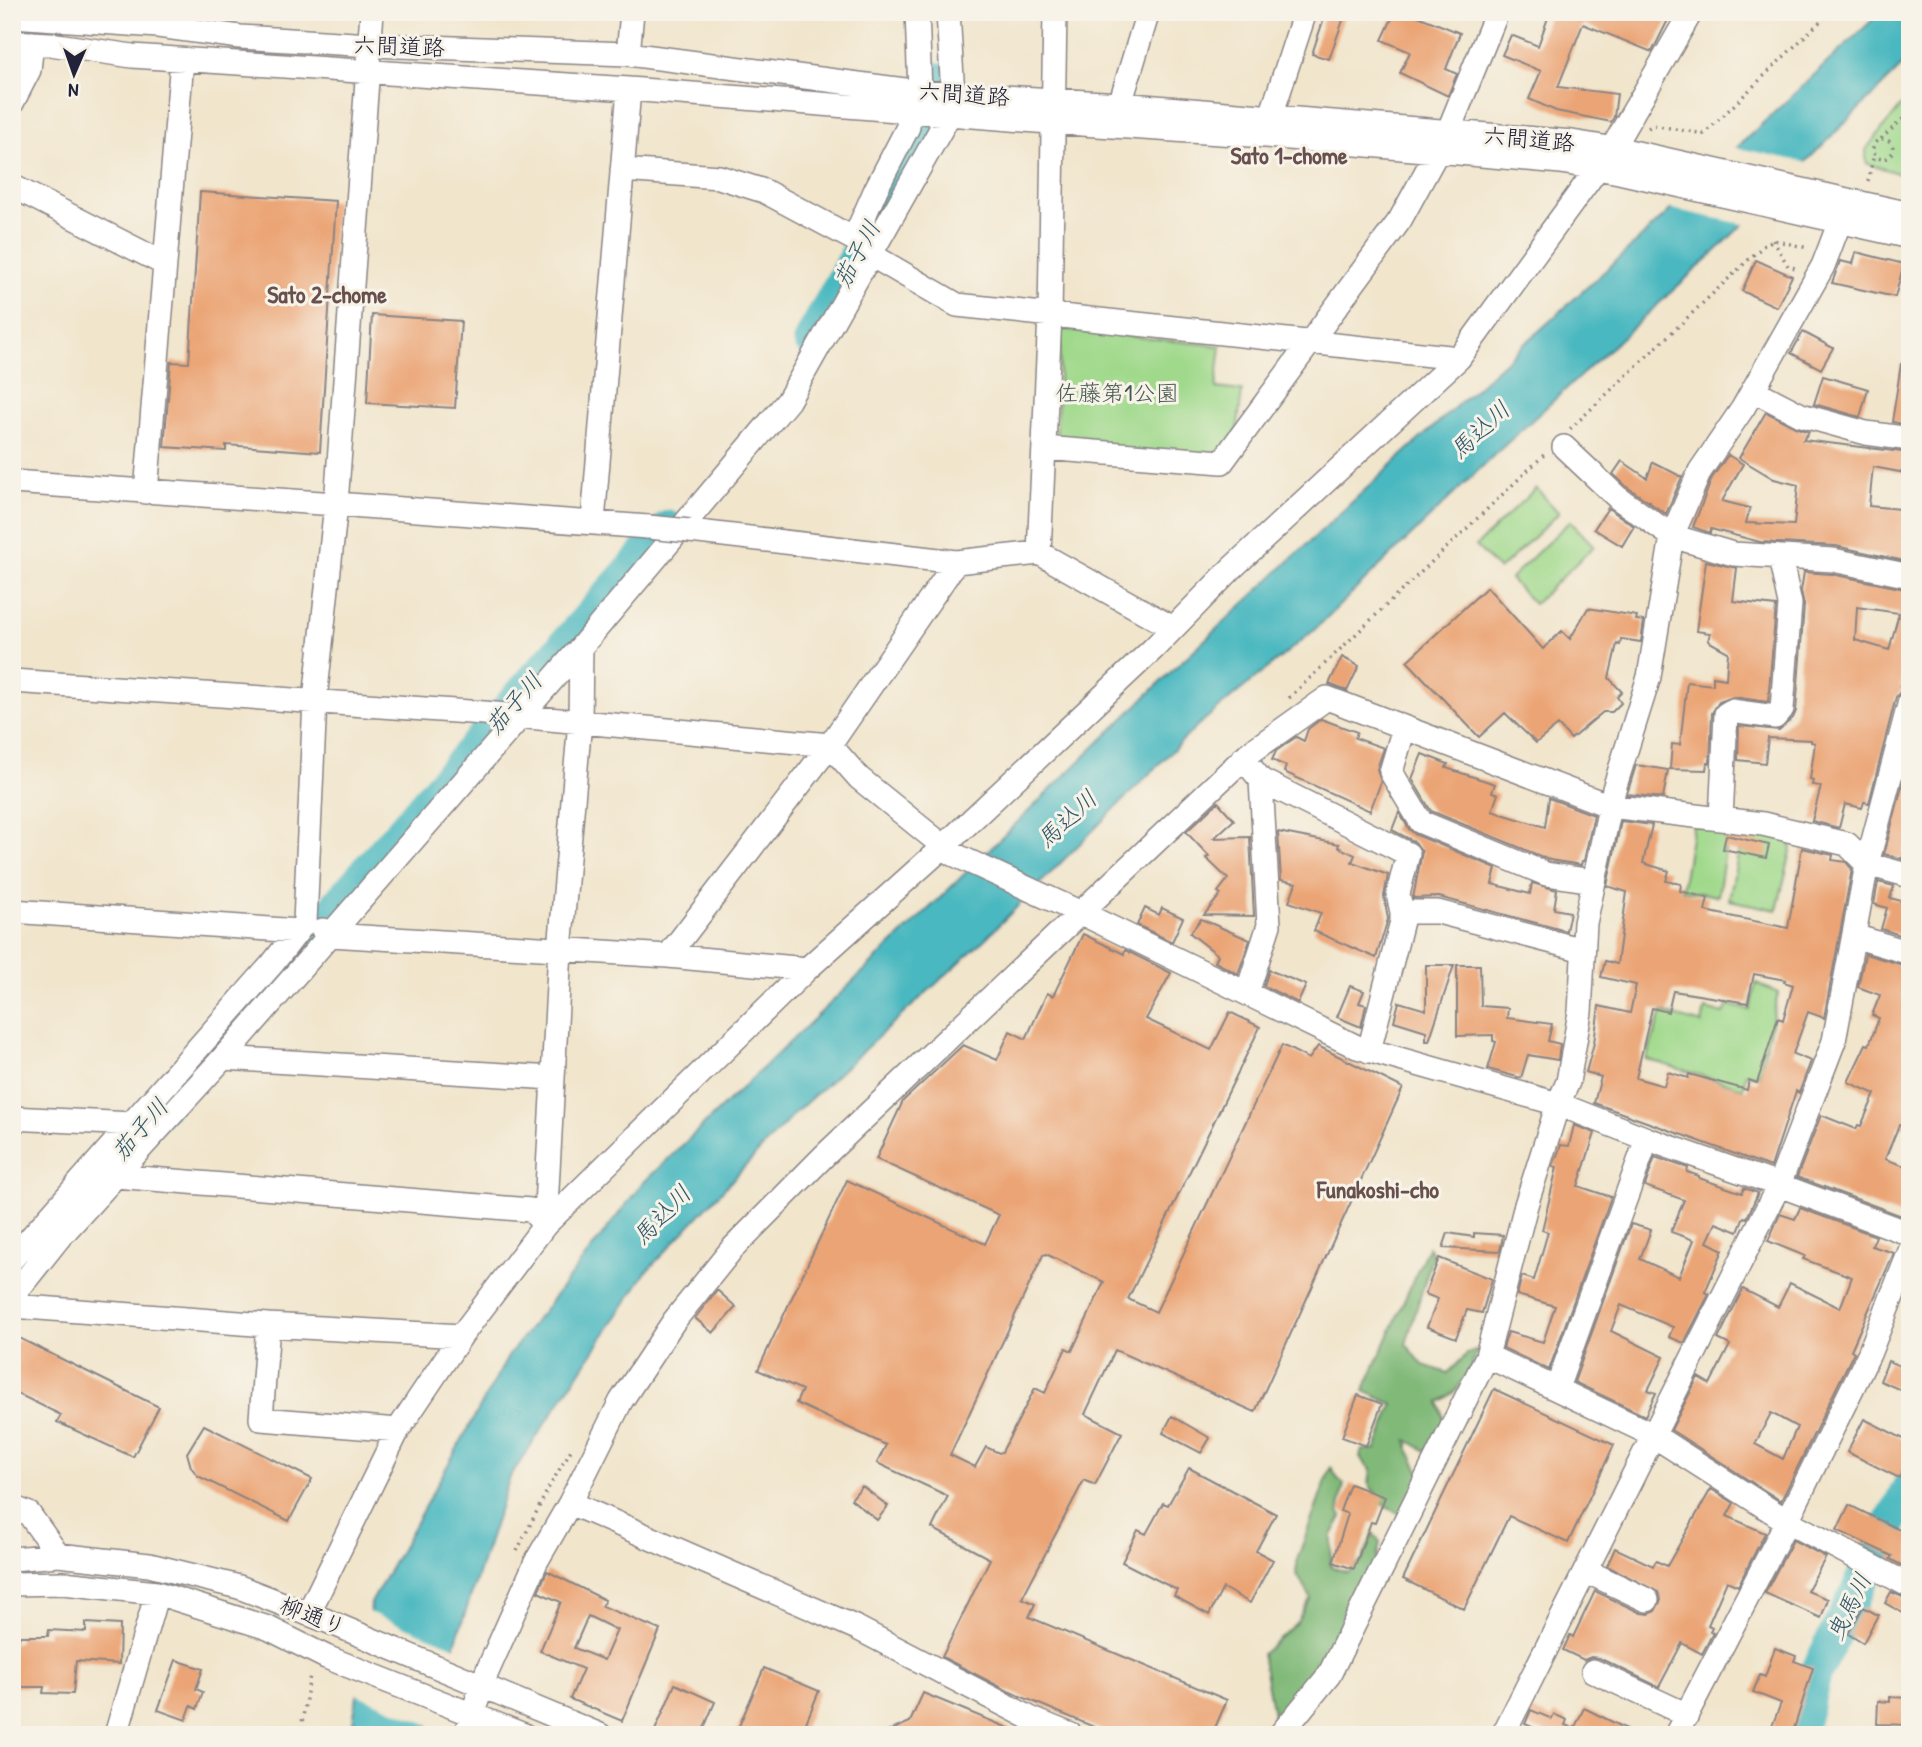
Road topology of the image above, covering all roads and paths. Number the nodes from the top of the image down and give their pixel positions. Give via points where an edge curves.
1 (372, 12) edge
2 (632, 12) edge
3 (916, 12) edge
4 (948, 12) edge
5 (1055, 12) edge
6 (1148, 12) edge
7 (1306, 12) edge
8 (1497, 12) edge
9 (1690, 12) edge
10 (1830, 12) edge
11 (12, 16) edge
12 (58, 16) edge
13 (158, 19) edge
14 (22, 43) edge
15 (371, 45) junction
16 (628, 54) junction
17 (182, 60) junction
18 (369, 73) junction
19 (629, 89) junction
20 (12, 103) edge
21 (1120, 104) junction
22 (914, 105) junction
23 (951, 105) junction
24 (1053, 111) junction
25 (1910, 111) edge
26 (1271, 116) junction
27 (1881, 139) junction
28 (1443, 141) junction
29 (1620, 154) junction
30 (1874, 154) junction
31 (622, 170) junction
32 (1868, 181) dead end
33 (12, 186) edge
34 (1847, 199) junction
35 (1910, 214) edge
36 (1840, 222) junction
37 (1910, 237) edge
38 (1773, 240) junction
39 (1810, 254) dead end
40 (871, 255) junction
41 (165, 264) junction
42 (1800, 265) dead end
43 (1050, 315) junction
44 (1308, 342) junction
45 (1459, 358) junction
46 (1753, 390) junction
47 (1910, 439) edge
48 (1559, 444) junction
49 (1044, 447) junction
50 (12, 482) edge
51 (146, 492) junction
52 (336, 504) junction
53 (593, 522) junction
54 (1672, 537) junction
55 (1039, 553) junction
56 (1780, 557) junction
57 (956, 562) junction
58 (1910, 576) edge
59 (1173, 628) junction
60 (581, 647) junction
61 (12, 681) edge
62 (1289, 698) dead end
63 (315, 700) junction
64 (1910, 701) edge
65 (520, 716) junction
66 (580, 721) junction
67 (1404, 727) junction
68 (830, 745) junction
69 (1243, 758) junction
70 (1261, 780) junction
71 (1610, 806) junction
72 (1721, 819) junction
73 (1421, 822) junction
74 (948, 850) junction
75 (1408, 854) junction
76 (1867, 864) junction
77 (1910, 876) edge
78 (1593, 881) junction
79 (1074, 910) junction
80 (12, 911) edge
81 (1402, 912) junction
82 (305, 925) junction
83 (331, 935) junction
84 (1854, 936) junction
85 (560, 950) junction
86 (1583, 950) junction
87 (1910, 953) edge
88 (668, 956) junction
89 (807, 969) junction
90 (1247, 993) junction
91 (1369, 1051) junction
92 (223, 1058) junction
93 (553, 1078) junction
94 (1558, 1104) junction
95 (12, 1118) edge
96 (132, 1124) junction
97 (1647, 1139) junction
98 (115, 1176) junction
99 (1779, 1185) junction
100 (545, 1225) junction
101 (1910, 1234) edge
102 (1910, 1251) edge
103 (12, 1259) edge
104 (12, 1297) edge
105 (12, 1306) edge
106 (268, 1325) junction
107 (461, 1336) junction
108 (1487, 1356) junction
109 (1557, 1388) junction
110 (398, 1430) junction
111 (1651, 1434) junction
112 (570, 1503) junction
113 (12, 1507) edge
114 (1787, 1521) junction
115 (58, 1555) junction
116 (12, 1559) edge
117 (1586, 1571) junction
118 (12, 1584) edge
119 (1910, 1586) edge
120 (157, 1593) junction
121 (1647, 1600) dead end
122 (318, 1617) junction
123 (1593, 1671) dead end
124 (310, 1675) dead end
125 (472, 1681) junction
126 (465, 1720) edge
127 (1682, 1725) edge
128 (116, 1735) edge
129 (300, 1735) edge
130 (524, 1735) edge
131 (600, 1735) edge
132 (1071, 1735) edge
133 (1280, 1735) edge
134 (1503, 1735) edge

1 - 15 street
2 - 16 street
3 - 22 street
4 - 23 street
5 - 24 street
6 - 21 street
7 - 26 street
8 - 28 street
9 - 29 street
10 - 29 path via 1704,134 1653,125
11 - 12 street, 六間道路
12 - 13 street, 六間道路
13 - 15 street, 六間道路 via 240,37
14 - 17 street, 六間道路
14 - 20 street via 29,70
15 - 16 street, 六間道路
15 - 18 street
16 - 22 street, 六間道路
17 - 18 street, 六間道路
17 - 41 street
18 - 19 street, 六間道路
18 - 52 street
19 - 22 street, 六間道路
19 - 31 street
21 - 24 street, 六間道路
21 - 26 street, 六間道路
22 - 23 street, 六間道路
22 - 31 street via 908,127 854,239 764,191 719,177
23 - 24 street, 六間道路
23 - 40 street
24 - 28 street, 六間道路 via 1266,136
24 - 43 street
25 - 27 path
26 - 28 street, 六間道路
27 - 30 path via 1874,145
27 - 30 path via 1891,143 1892,153 1885,159
28 - 29 street, 六間道路 via 1561,162
28 - 44 street via 1401,220
29 - 34 street, 六間道路
29 - 36 street, 六間道路
29 - 45 street
30 - 32 path
31 - 53 street
33 - 41 street
34 - 35 street, 六間道路
34 - 36 street
36 - 37 street, 六間道路
36 - 46 street via 1823,265
38 - 39 path via 1812,248
38 - 42 path via 1788,266
38 - 48 path
40 - 43 street via 957,306
40 - 60 street via 788,401
41 - 51 street
43 - 44 street
43 - 49 street
44 - 45 street
44 - 49 street via 1222,462
45 - 59 street
46 - 47 street via 1801,415 1866,433
46 - 54 street via 1700,471
48 - 54 street via 1618,498
48 - 62 path
49 - 55 street
50 - 51 street
51 - 52 street
52 - 53 street
52 - 63 street
53 - 57 street, bridge
54 - 56 street via 1733,554
54 - 71 street via 1649,677
55 - 57 street
55 - 59 street
56 - 58 street via 1833,560
56 - 72 street via 1790,604 1782,709 1775,717 1726,714
57 - 68 street
59 - 74 street
60 - 65 street
60 - 66 street
61 - 63 street
63 - 65 street
63 - 82 street
64 - 76 street
65 - 66 street
65 - 83 street
66 - 68 street
66 - 85 street
67 - 69 street via 1327,698
67 - 71 street
67 - 73 street via 1391,772
68 - 74 street via 859,778
68 - 88 street
69 - 70 street
69 - 79 street
70 - 75 street
70 - 90 street via 1269,925
71 - 72 street
71 - 78 street
72 - 76 street via 1847,844
73 - 75 street
73 - 78 street via 1546,874
74 - 79 street
74 - 89 street
75 - 81 street via 1398,894
76 - 77 street
76 - 84 street
78 - 86 street
79 - 90 street
79 - 112 street via 732,1249 674,1321 621,1401
80 - 82 street
81 - 86 street via 1438,912
81 - 91 street
82 - 83 street
82 - 96 street
83 - 85 street
83 - 92 street
84 - 87 street
84 - 99 street via 1834,1041
85 - 88 street
85 - 93 street
86 - 94 street via 1580,1012 1568,1082
88 - 89 street
89 - 100 street
90 - 91 street
91 - 94 street
92 - 93 street
92 - 98 street
93 - 100 street
94 - 97 street
94 - 108 street
95 - 96 street
96 - 103 street
97 - 99 street
97 - 109 street
98 - 100 street via 531,1210
98 - 104 street
99 - 101 street
99 - 111 street
100 - 107 street
102 - 114 street via 1869,1354
105 - 106 street
106 - 107 street
106 - 110 street via 261,1419
107 - 110 street
108 - 109 street
108 - 133 street via 1329,1675
109 - 111 street
110 - 122 street
111 - 114 street
111 - 117 street
112 - 125 street
112 - 132 street via 857,1628
113 - 115 street via 29,1514
114 - 119 street
114 - 127 street
115 - 116 street, 柳通り
115 - 122 street, 柳通り via 149,1565 239,1587
117 - 121 street
117 - 134 street
118 - 120 street, 柳通り via 63,1583
120 - 126 street, 柳通り via 268,1628
120 - 128 street
122 - 125 street, 柳通り
123 - 127 street
124 - 129 path
125 - 126 street
125 - 131 street, 柳通り
126 - 130 street, 柳通り

